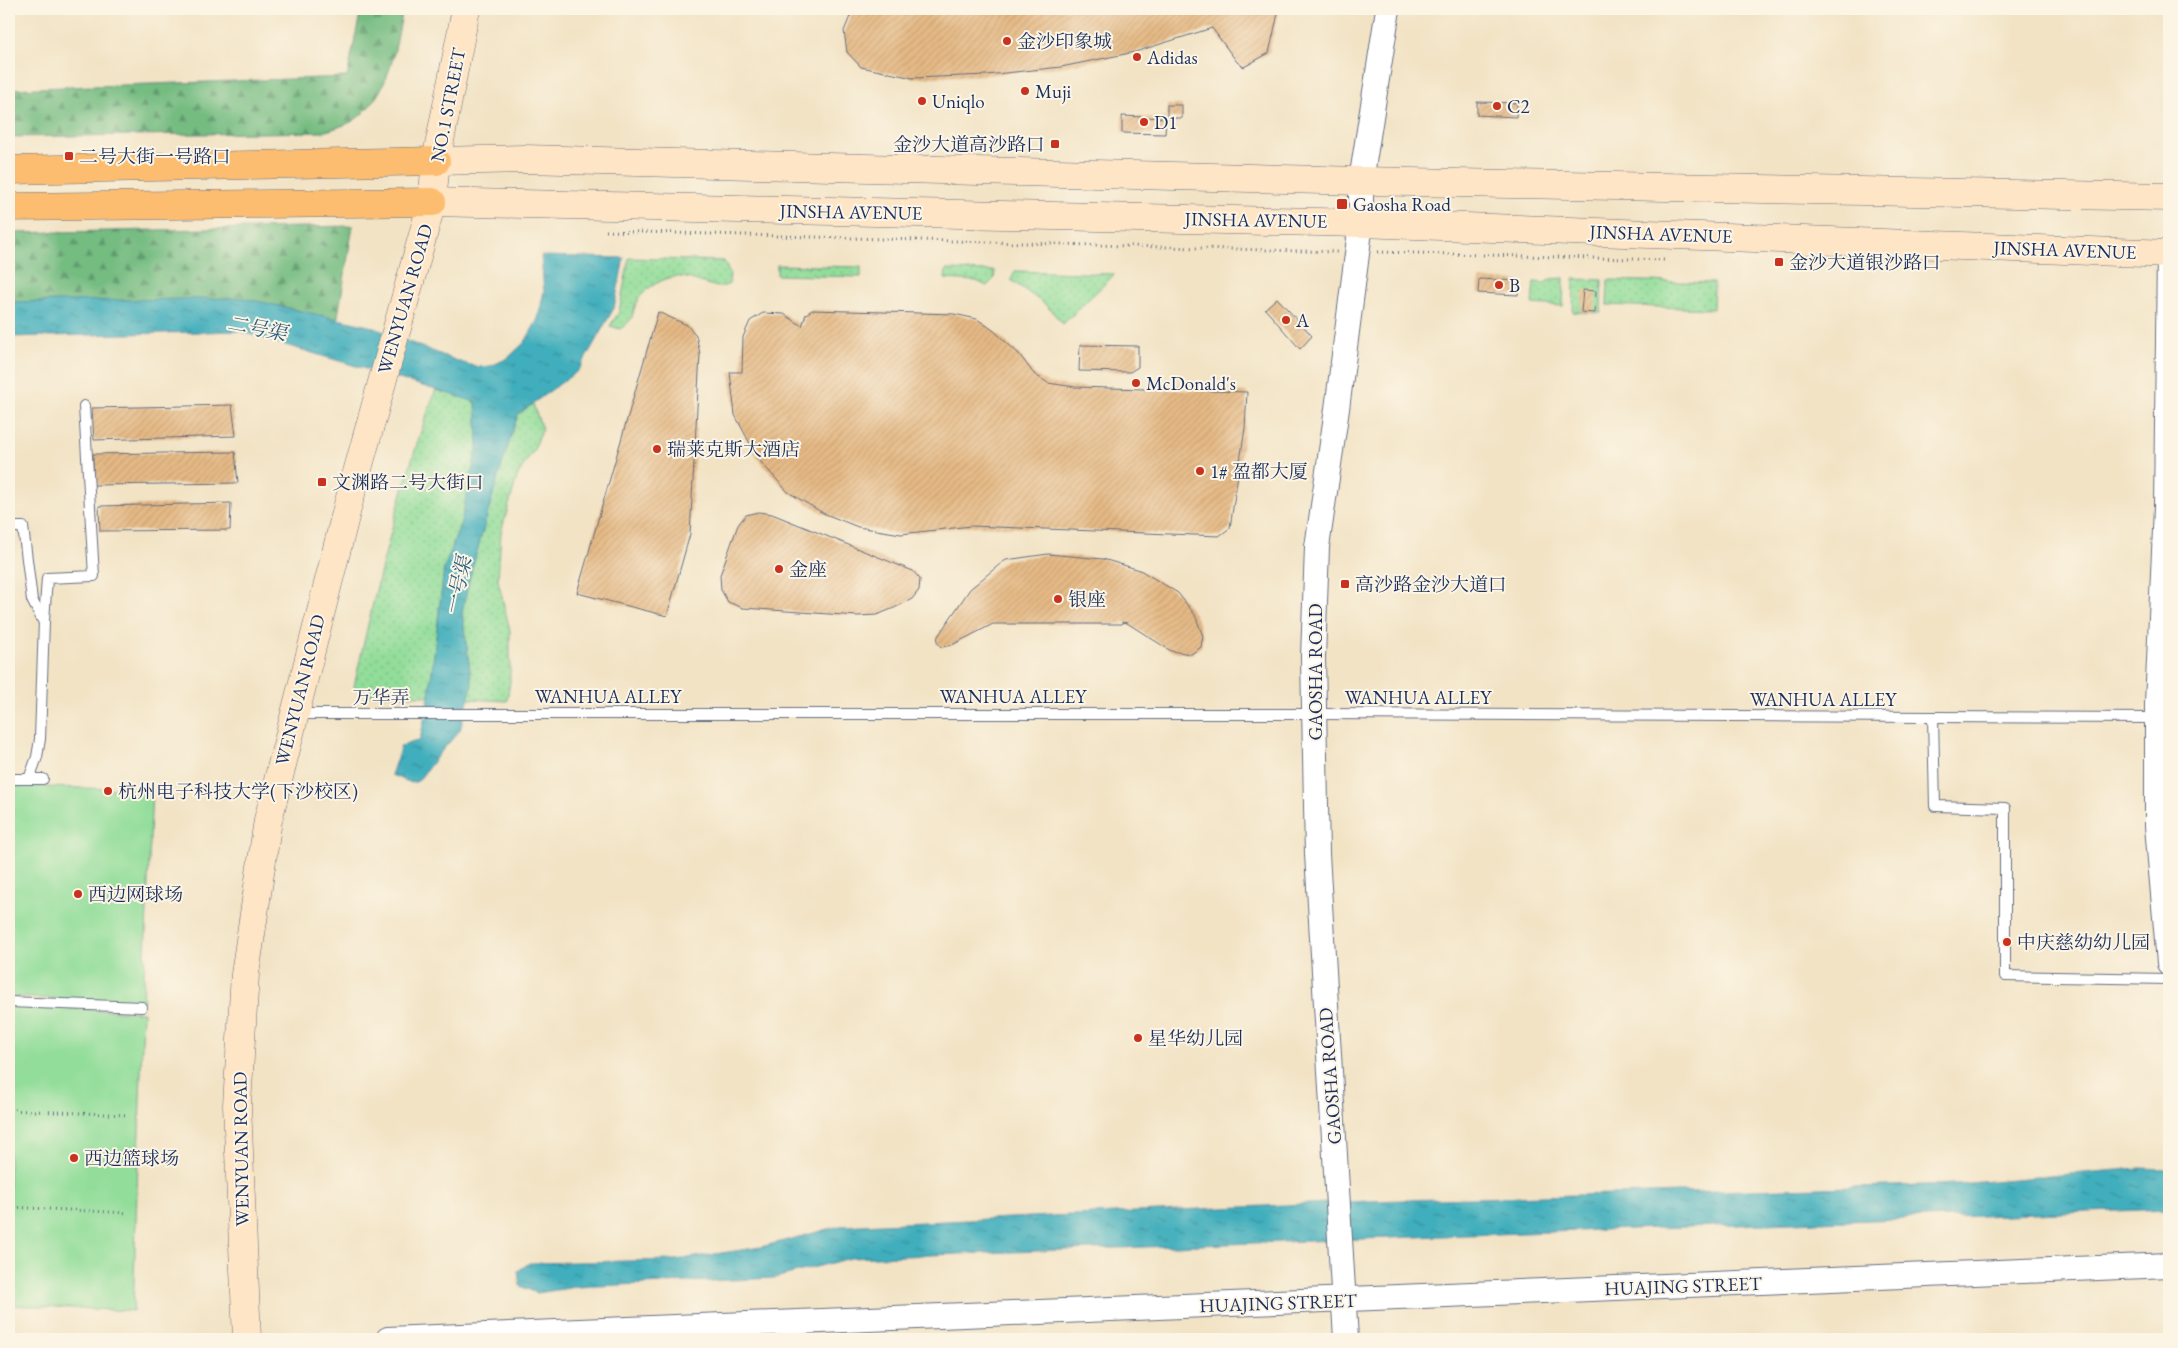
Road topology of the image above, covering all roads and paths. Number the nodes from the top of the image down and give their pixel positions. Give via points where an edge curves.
1 (466, 9) edge
2 (1388, 9) edge
3 (436, 161) junction
4 (9, 170) edge
5 (1361, 181) junction
6 (2169, 197) edge
7 (432, 202) junction
8 (9, 207) edge
9 (1360, 222) junction
10 (604, 231) dead end
11 (1357, 252) junction
12 (2169, 254) edge
13 (1671, 260) dead end
14 (84, 406) dead end
15 (9, 527) edge
16 (44, 621) junction
17 (294, 714) junction
18 (468, 714) joint
19 (1314, 714) junction
20 (1933, 717) junction
21 (2157, 718) junction
22 (9, 778) edge
23 (29, 779) junction
24 (43, 779) dead end
25 (2169, 963) edge
26 (2169, 980) edge
27 (9, 1002) edge
28 (142, 1007) dead end
29 (9, 1110) edge
30 (128, 1115) dead end
31 (9, 1207) edge
32 (128, 1213) dead end
33 (2169, 1265) edge
34 (1344, 1300) junction
35 (247, 1339) edge
36 (388, 1339) edge
37 (1346, 1339) edge

1 - 3 main road, NO.1 STREET
2 - 5 street, GAOSHA ROAD
3 - 4 main road
3 - 5 main road via 525,159
3 - 7 main road, NO.1 STREET
5 - 6 main road
5 - 9 street, GAOSHA ROAD
7 - 8 main road
7 - 9 main road, JINSHA AVENUE
7 - 17 main road, WENYUAN ROAD via 348,504
9 - 11 street, GAOSHA ROAD
9 - 12 main road, JINSHA AVENUE
10 - 11 path
11 - 13 path
11 - 19 street, GAOSHA ROAD via 1317,547
12 - 21 street via 2166,508
14 - 16 lane via 94,576 47,578
15 - 16 lane via 23,527 32,600
16 - 23 lane via 40,740
17 - 18 lane, 万华弄
17 - 35 main road, WENYUAN ROAD via 268,820 245,974 237,1105
18 - 19 lane, WANHUA ALLEY
19 - 20 lane, WANHUA ALLEY
19 - 34 street, GAOSHA ROAD via 1317,854
20 - 21 lane, WANHUA ALLEY
20 - 26 lane via 1935,806 2005,808 2005,976
21 - 25 street via 2157,826
22 - 23 lane
23 - 24 lane
27 - 28 lane
29 - 30 path
31 - 32 path
33 - 34 street, HUAJING STREET
34 - 36 street, HUAJING STREET via 751,1328
34 - 37 street, GAOSHA ROAD

